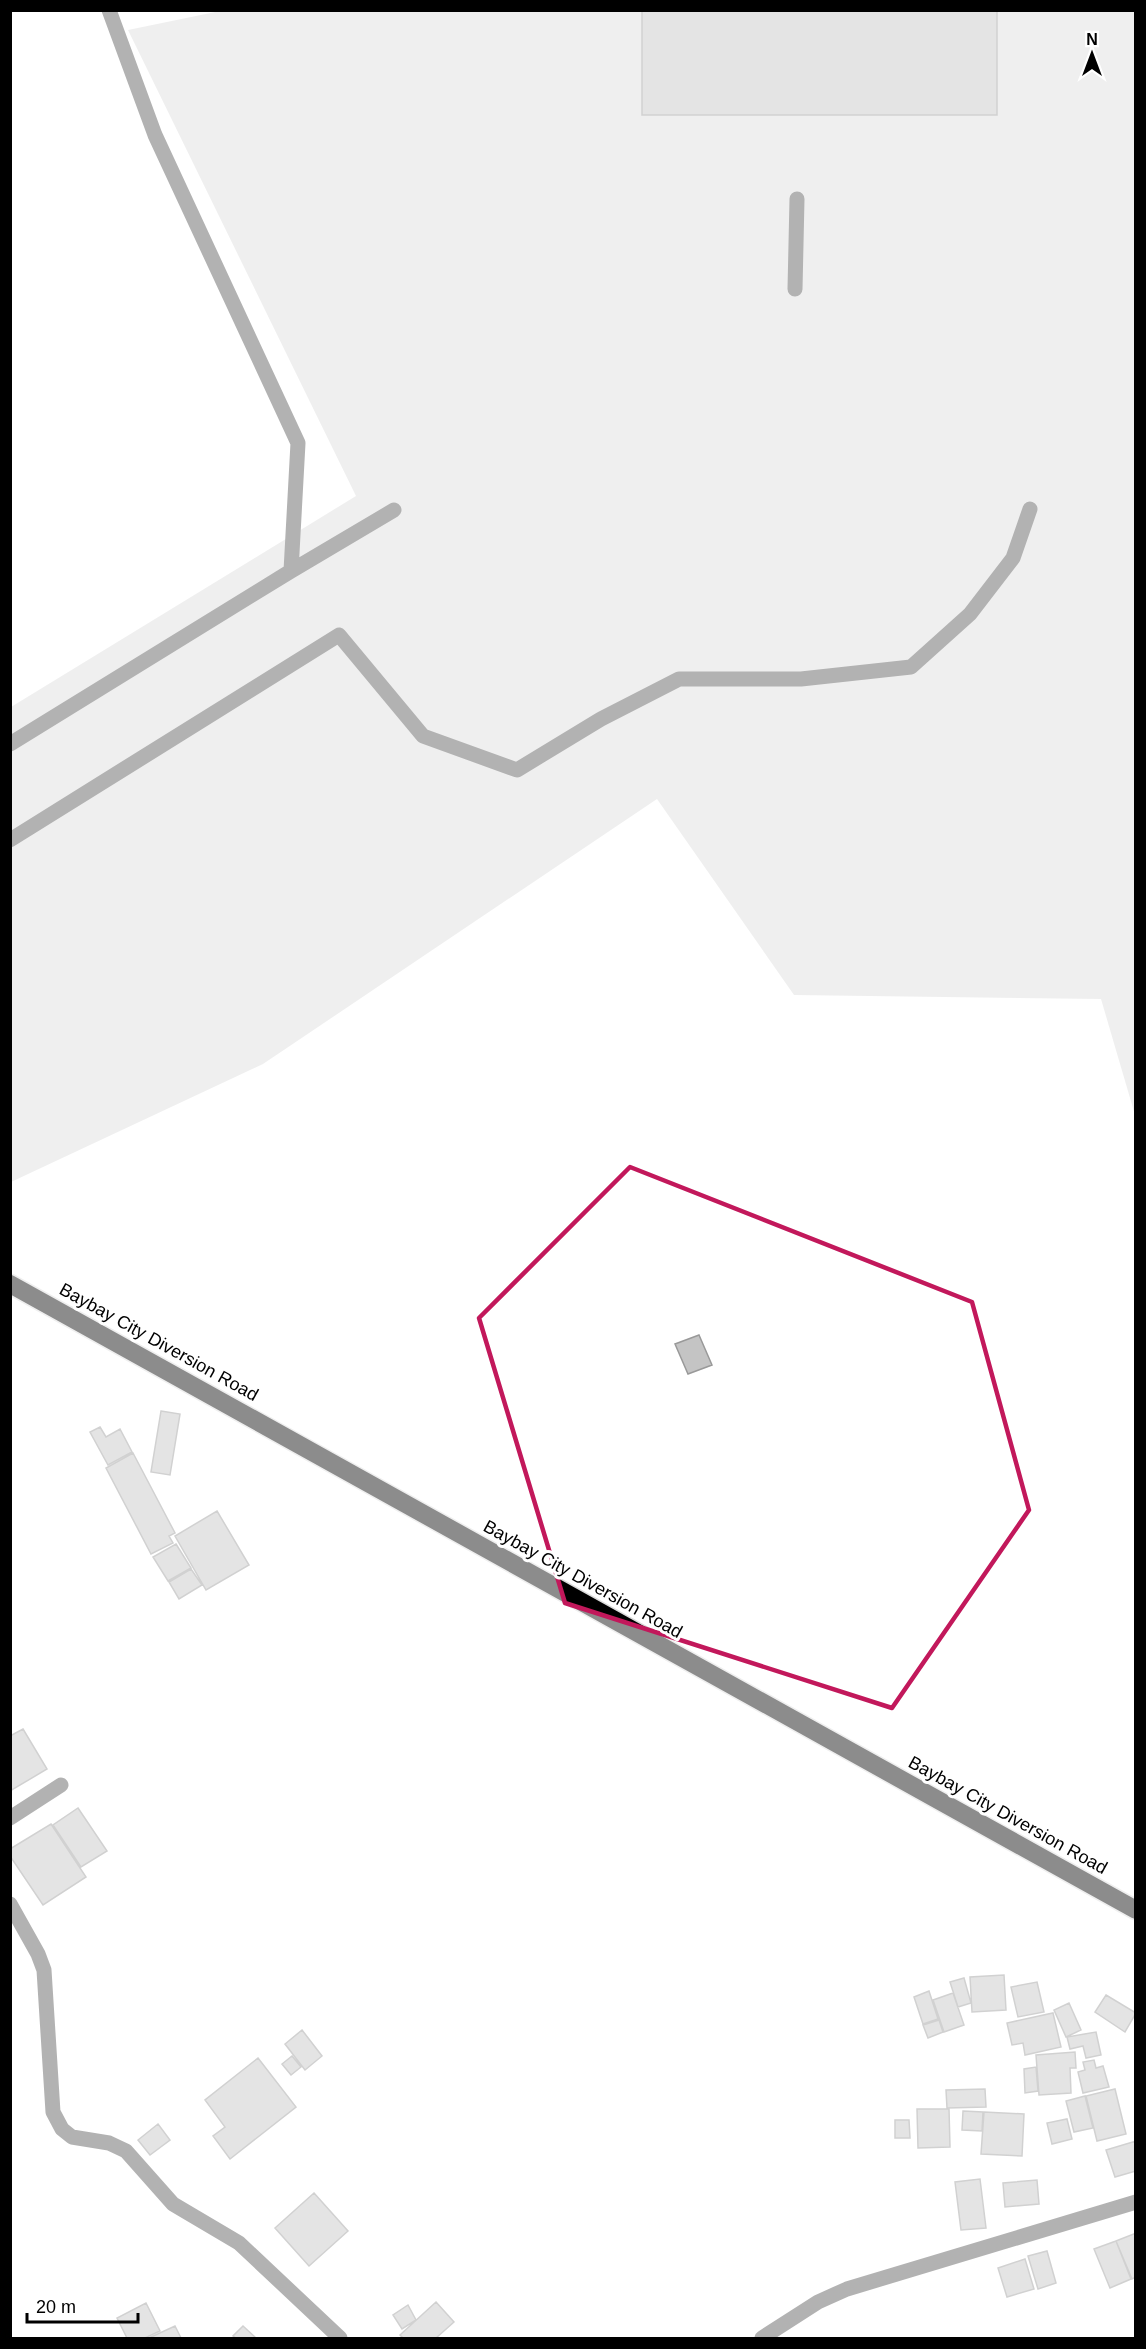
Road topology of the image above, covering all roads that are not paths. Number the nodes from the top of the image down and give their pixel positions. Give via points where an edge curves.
1 (109, 10) edge
2 (796, 199) dead end
3 (795, 289) dead end
4 (1030, 509) dead end
5 (394, 510) dead end
6 (291, 571) junction
7 (10, 744) edge
8 (10, 840) edge
9 (10, 1284) edge
10 (61, 1785) dead end
11 (10, 1818) edge
12 (10, 1904) edge
13 (1136, 1910) edge
14 (1136, 2202) edge
15 (340, 2338) edge
16 (762, 2338) edge

1 - 6 street via 154,135 298,443
2 - 3 street
4 - 8 street via 1012,558 970,614 911,667 801,679 679,679 601,719 517,771 423,736 339,635
5 - 6 street
6 - 7 street
9 - 13 highway, Baybay City Diversion Road
10 - 11 street
12 - 15 street via 44,1971 56,2121 72,2137 109,2143 126,2151 174,2204 239,2243
14 - 16 street via 847,2289

